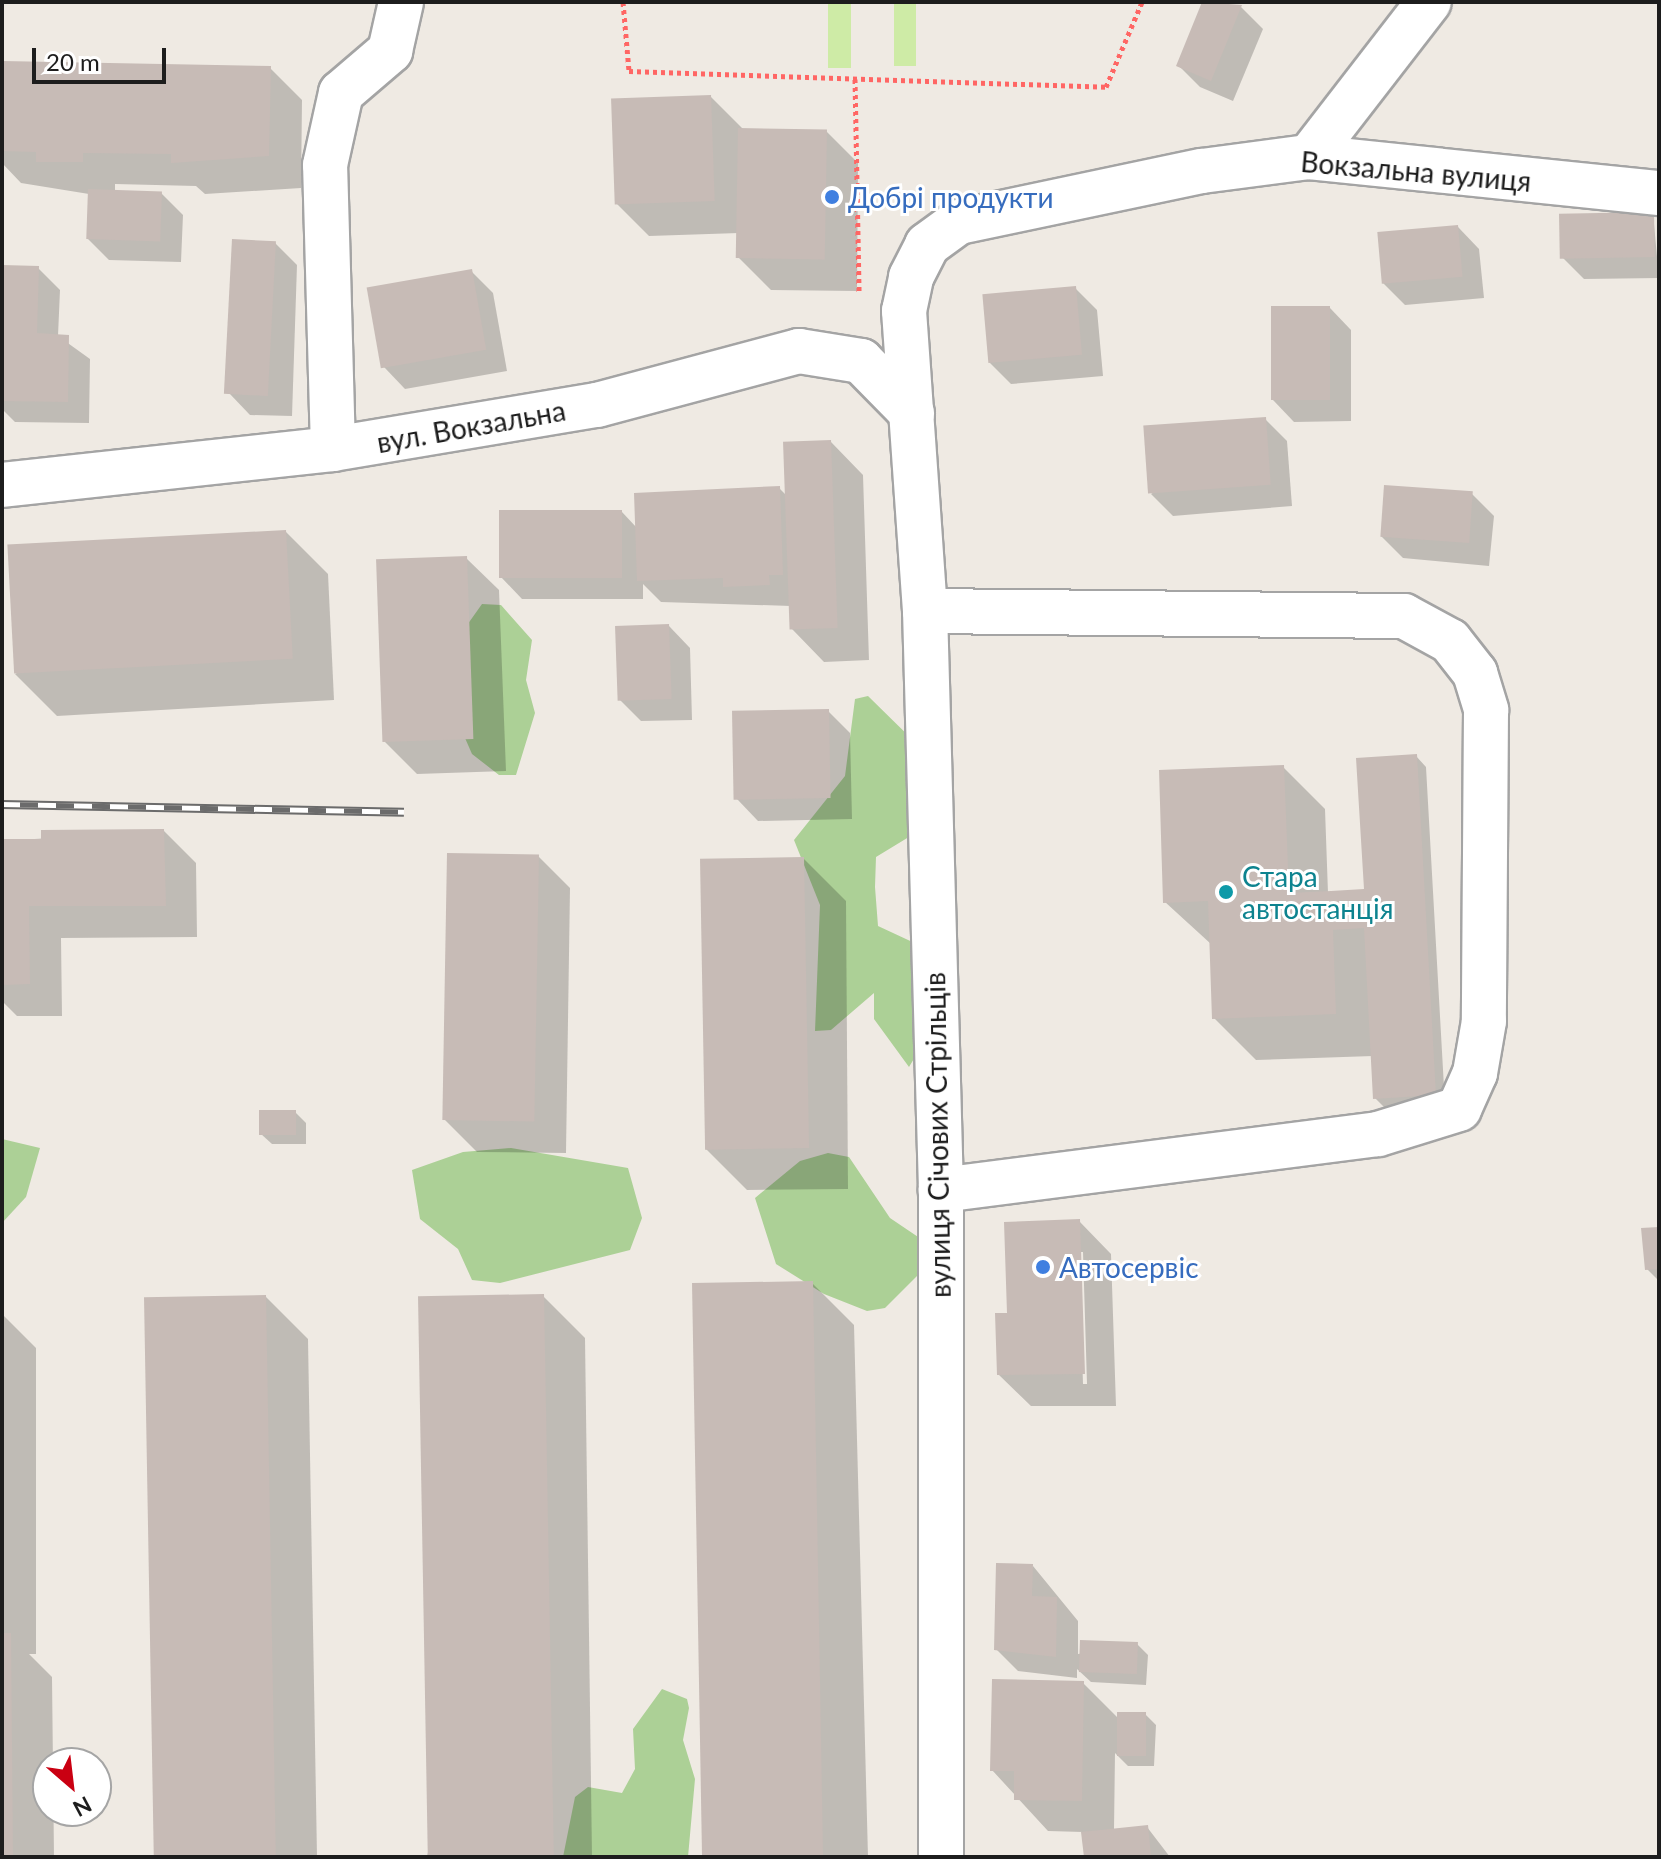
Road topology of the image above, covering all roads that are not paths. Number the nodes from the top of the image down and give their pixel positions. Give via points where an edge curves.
1 (401, 2) edge
2 (1429, 2) edge
3 (1309, 157) junction
4 (1659, 193) edge
5 (912, 413) junction
6 (333, 449) junction
7 (2, 485) edge
8 (925, 611) junction
9 (941, 1190) junction
10 (941, 1857) edge

1 - 6 street via 390,51 341,93 325,165
2 - 3 street
3 - 4 street, Вокзальна вулиця
3 - 5 street, Вокзальна вулиця via 1202,171 959,222 927,245 911,277 904,311
5 - 6 street, вул. Вокзальна via 861,361 799,351 597,405
5 - 8 street, вулиця Січових Стрільців
6 - 7 street, вул. Вокзальна
8 - 9 street, вулиця Січових Стрільців
8 - 9 street via 1404,616 1450,641 1475,673 1486,710 1484,1021 1459,1109 1378,1134
9 - 10 street, вулиця Січових Стрільців

